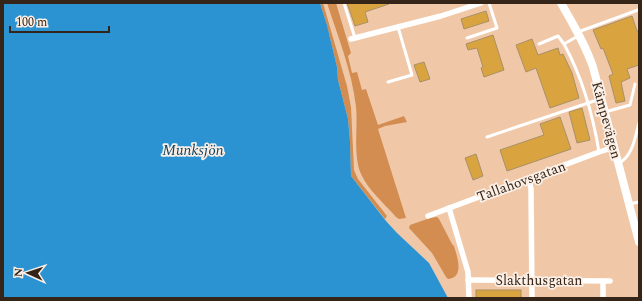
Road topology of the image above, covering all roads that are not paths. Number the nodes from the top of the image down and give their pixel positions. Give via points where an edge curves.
1 (344, 3) edge
2 (481, 3) edge
3 (489, 3) edge
4 (560, 3) edge
5 (638, 10) dead end
6 (398, 27) junction
7 (579, 33) junction
8 (467, 38) dead end
9 (353, 39) joint
10 (538, 44) dead end
11 (564, 44) junction
12 (388, 82) dead end
13 (635, 84) dead end
14 (602, 98) junction
15 (587, 103) junction
16 (605, 112) junction
17 (639, 123) edge
18 (487, 137) dead end
19 (615, 147) junction
20 (599, 152) junction
21 (619, 163) junction
22 (530, 178) junction
23 (639, 202) edge
24 (629, 204) junction
25 (449, 208) junction
26 (428, 216) dead end
27 (638, 238) edge
28 (468, 280) junction
29 (532, 280) junction
30 (603, 280) junction
31 (610, 281) dead end
32 (469, 298) edge
33 (532, 298) edge
34 (603, 298) edge

1 - 9 lane
2 - 6 street
3 - 8 lane via 497,28
4 - 7 main road, Kämpevägen
5 - 7 lane
6 - 9 street
6 - 12 lane via 412,75
7 - 11 lane
7 - 14 main road, Kämpevägen via 593,66
10 - 11 lane via 558,36
11 - 15 lane via 575,65
13 - 16 lane via 630,105
14 - 15 lane
14 - 16 main road, Kämpevägen
15 - 18 lane
15 - 20 lane
16 - 19 main road, Kämpevägen
17 - 21 lane via 630,153
19 - 20 street, Tallahovsgatan
19 - 21 main road, Kämpevägen
20 - 22 street, Tallahovsgatan
21 - 24 main road, Kämpevägen
22 - 25 street, Tallahovsgatan
22 - 29 street
23 - 24 lane
24 - 27 main road, Kämpevägen
25 - 26 street, Tallahovsgatan
25 - 28 street via 468,272
28 - 29 street, Slakthusgatan
28 - 32 street
29 - 30 street, Slakthusgatan
29 - 33 street
30 - 31 street, Slakthusgatan
30 - 34 street

